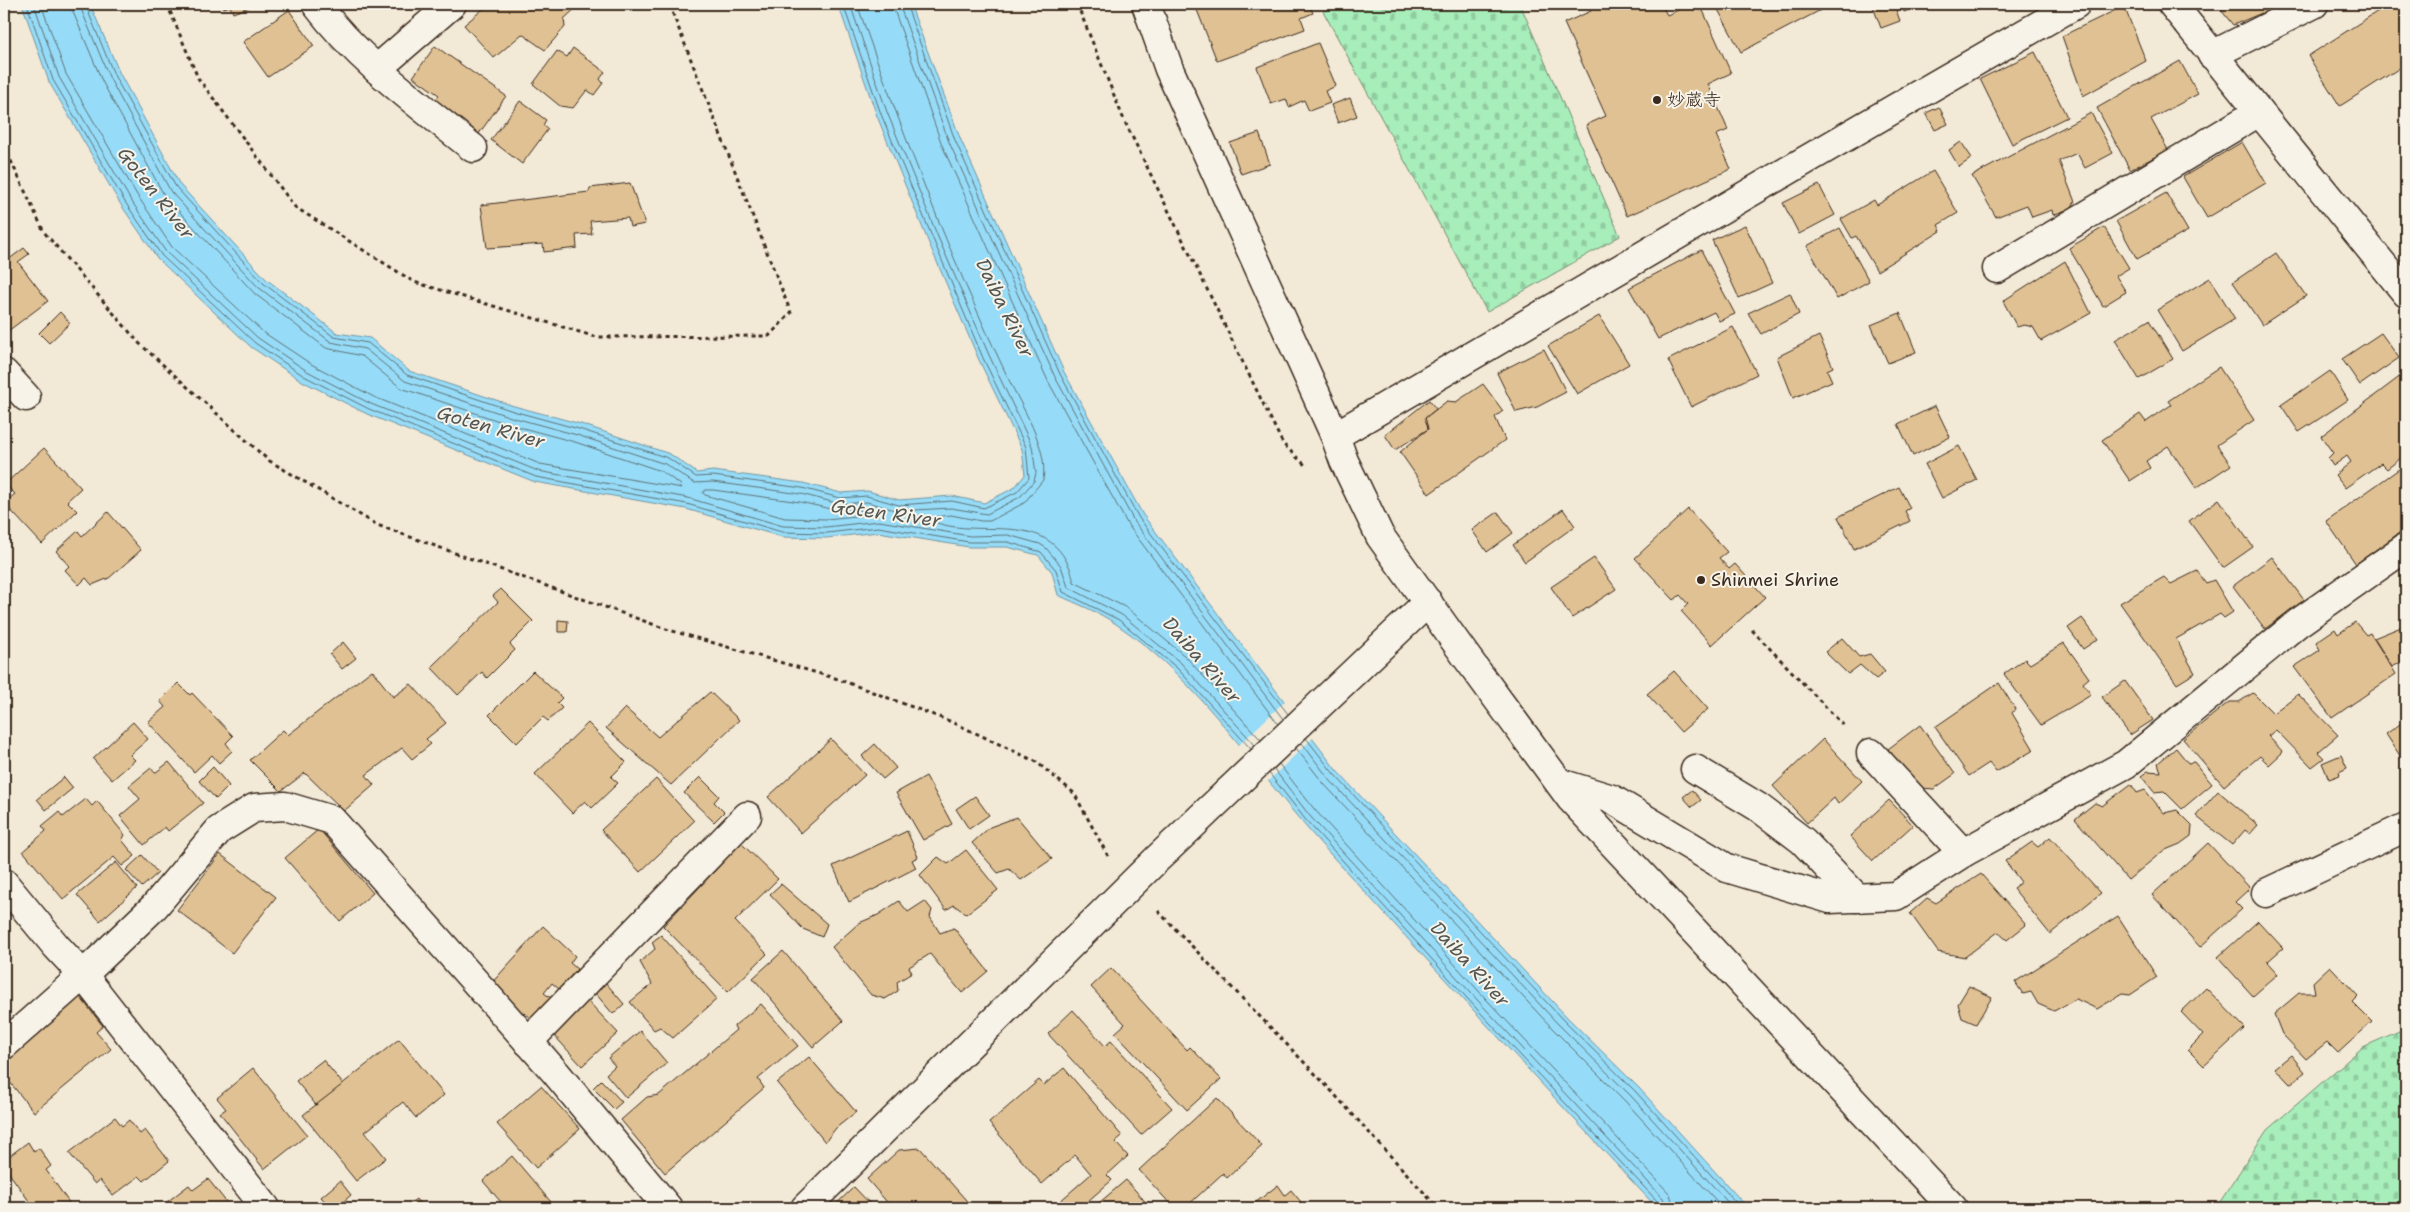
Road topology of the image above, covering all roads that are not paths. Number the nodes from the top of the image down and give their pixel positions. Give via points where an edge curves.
1 (316, 4) edge
2 (452, 4) edge
3 (1146, 4) edge
4 (2076, 4) edge
5 (2172, 4) edge
6 (2314, 4) edge
7 (2212, 55) junction
8 (377, 69) junction
9 (2259, 112) junction
10 (473, 148) dead end
11 (1996, 268) dead end
12 (2406, 293) edge
13 (4, 373) edge
14 (26, 397) dead end
15 (1335, 436) junction
16 (2406, 546) edge
17 (1428, 602) junction
18 (1870, 754) road end
19 (1695, 769) dead end
20 (1560, 783) junction
21 (747, 816) dead end
22 (2406, 827) edge
23 (1963, 853) junction
24 (4, 884) edge
25 (2266, 893) dead end
26 (1857, 898) junction
27 (83, 975) junction
28 (528, 1042) junction
29 (4, 1045) edge
30 (266, 1208) edge
31 (668, 1208) edge
32 (805, 1208) edge
33 (1953, 1208) edge

1 - 8 street via 330,23
2 - 8 street
3 - 15 street via 1169,69
4 - 15 street
5 - 7 street
6 - 7 street
7 - 9 street
8 - 10 street
9 - 11 street
9 - 12 street
13 - 14 street
15 - 17 street via 1380,536
16 - 23 street via 2298,623 2126,764
17 - 20 street
17 - 32 street via 1157,859
18 - 23 street
19 - 26 street via 1758,807 1803,841
20 - 26 street via 1612,799 1727,868 1830,898
20 - 33 street via 1682,919
21 - 28 street
22 - 25 street
23 - 26 street via 1896,896
24 - 27 street
27 - 28 street via 154,907 220,830 254,808 285,806 332,820
27 - 29 street
27 - 30 street
28 - 31 street

